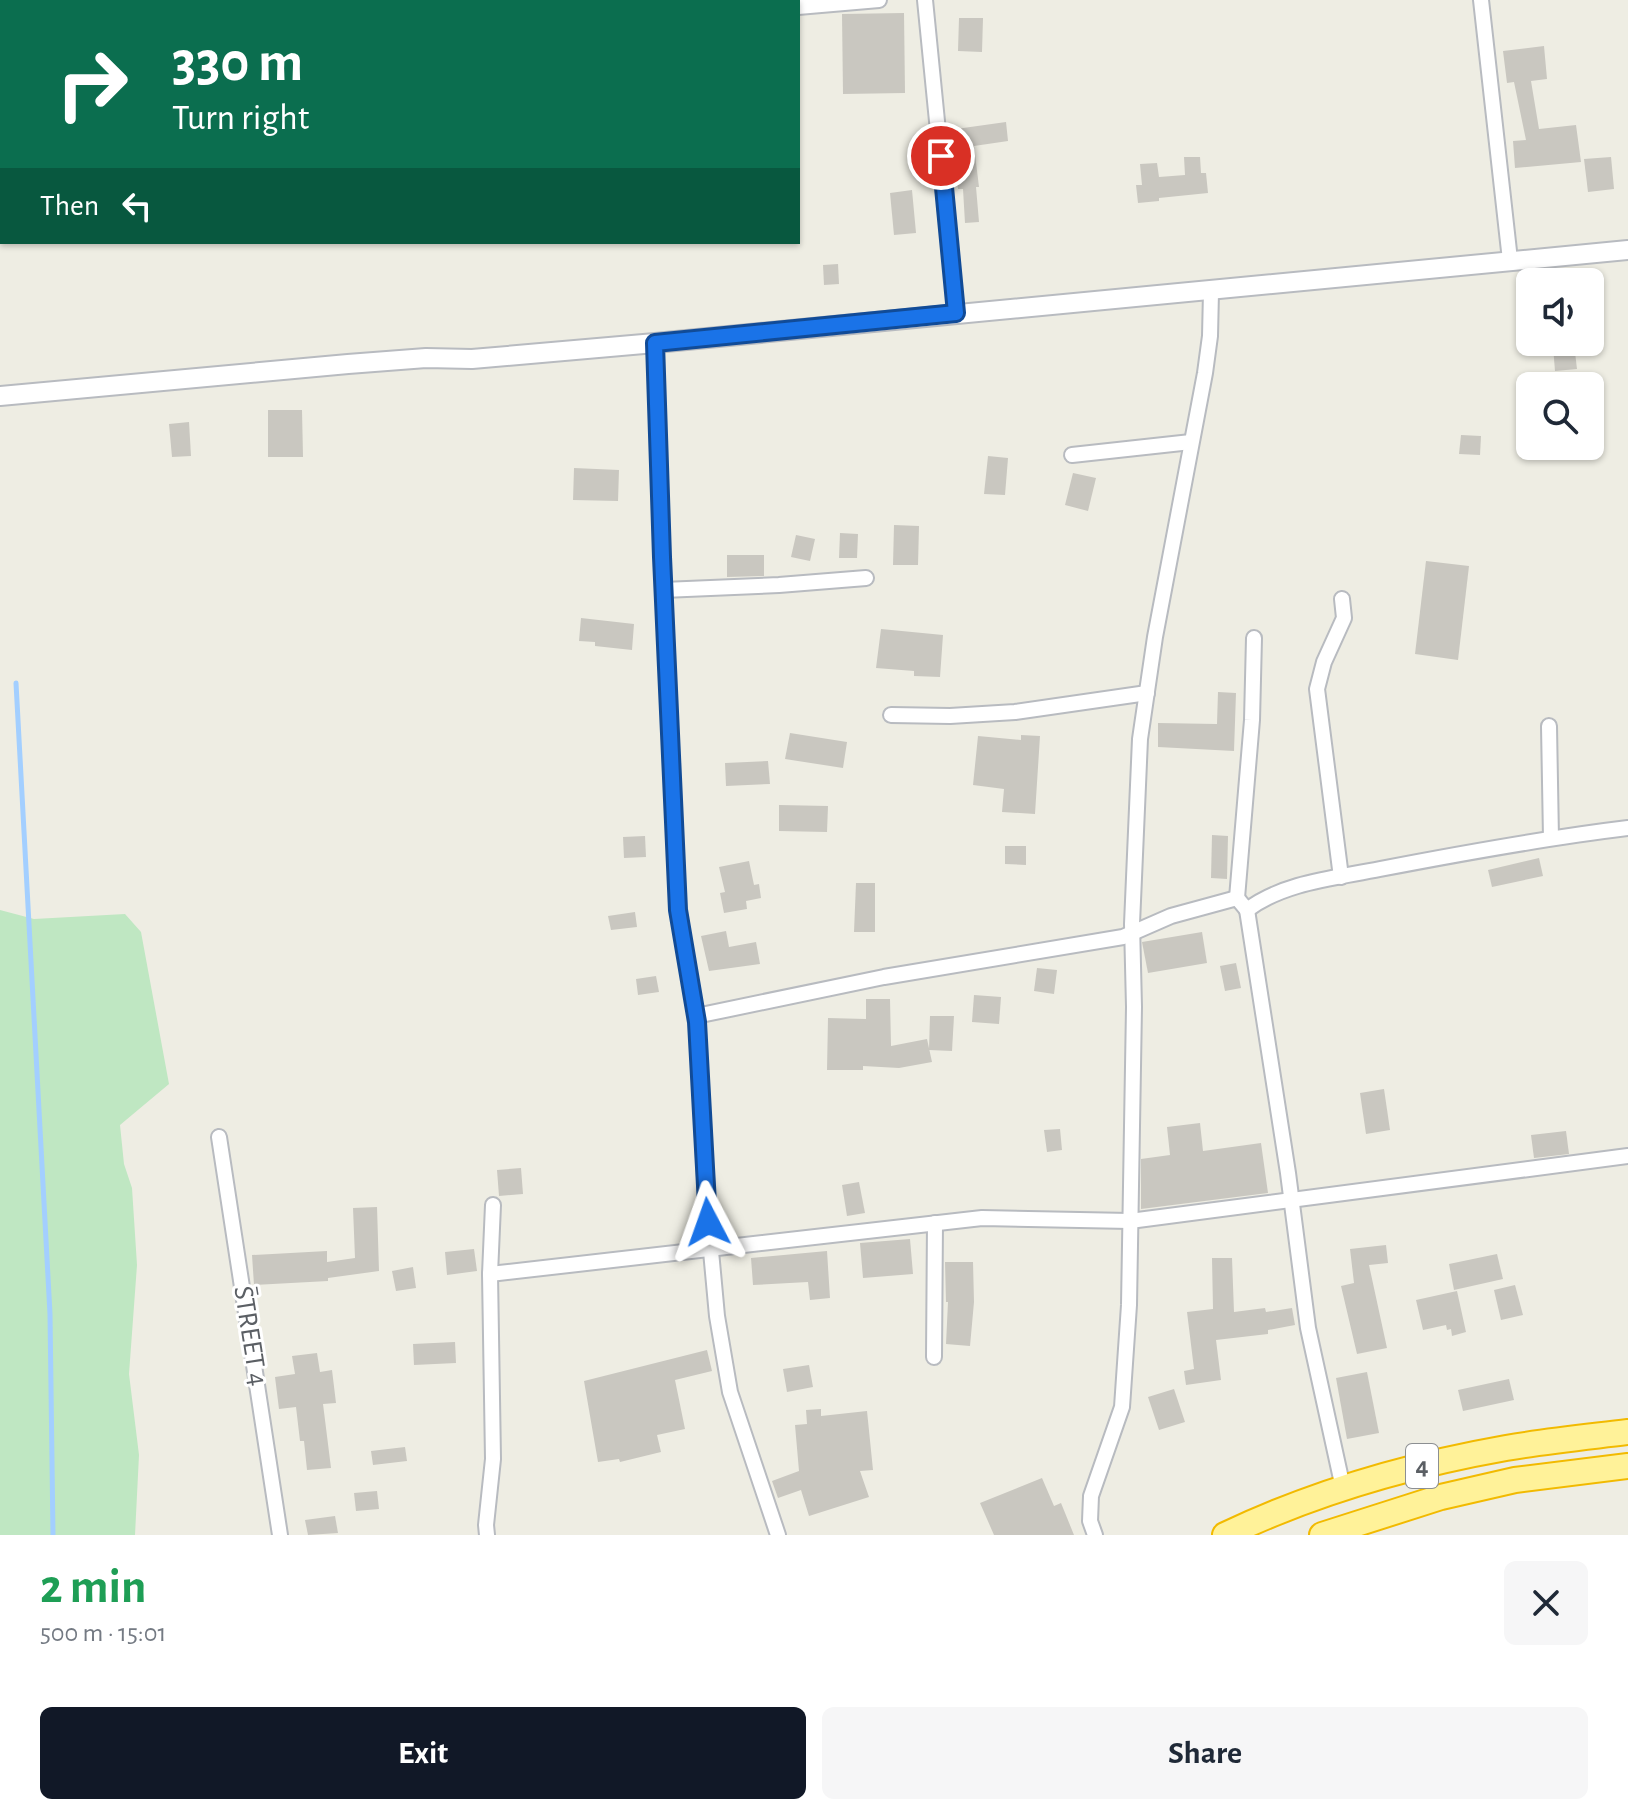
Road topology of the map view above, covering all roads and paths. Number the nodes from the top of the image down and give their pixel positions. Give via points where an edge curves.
1 (879, 0) edge
2 (925, 0) edge
3 (1481, 0) edge
4 (800, 7) edge
5 (1628, 250) edge
6 (1510, 260) junction
7 (1211, 292) junction
8 (956, 313) junction
9 (655, 343) junction
10 (0, 396) edge
11 (1191, 442) junction
12 (1072, 455) dead end
13 (866, 578) dead end
14 (663, 590) junction
15 (1342, 599) dead end
16 (1254, 638) dead end
17 (1147, 693) junction
18 (891, 715) dead end
19 (1549, 726) dead end
20 (1628, 828) edge
21 (1551, 838) junction
22 (1341, 877) junction
23 (1242, 904) junction
24 (1132, 932) junction
25 (696, 1016) junction
26 (219, 1137) dead end
27 (1628, 1156) edge
28 (1291, 1202) junction
29 (493, 1205) dead end
30 (1130, 1221) junction
31 (935, 1223) junction
32 (710, 1247) junction
33 (490, 1274) junction
34 (934, 1357) dead end
35 (1628, 1432) edge
36 (1628, 1466) edge
37 (1343, 1488) junction
38 (1350, 1530) edge
39 (280, 1535) edge
40 (487, 1535) edge
41 (778, 1535) edge
42 (1095, 1535) edge
43 (1225, 1535) edge
44 (1322, 1535) edge

1 - 4 street
2 - 8 street
3 - 6 street
5 - 6 street
6 - 7 street
7 - 8 street
7 - 11 street via 1208,348
8 - 9 street
9 - 10 street
9 - 14 street
11 - 12 street
11 - 17 street
13 - 14 street
14 - 25 street via 678,910
15 - 22 street via 1344,618 1317,689
16 - 23 street
17 - 18 street via 1015,712
17 - 24 street via 1140,739
19 - 21 street
20 - 21 street
21 - 22 street
22 - 23 street
23 - 24 street via 1171,916
23 - 28 street
24 - 25 street
24 - 30 street
25 - 32 street
26 - 39 street, S̄TREET 4
27 - 28 street
28 - 30 street
28 - 37 street via 1308,1328
29 - 33 street
30 - 31 street via 982,1218
30 - 42 street via 1122,1407 1091,1496
31 - 32 street
31 - 34 street
32 - 33 street
32 - 41 street via 730,1392
33 - 40 street via 493,1459
35 - 37 highway, 4 via 1508,1448
36 - 38 highway, 4 via 1515,1480 1441,1497
37 - 43 highway, 4
38 - 44 highway, 4

